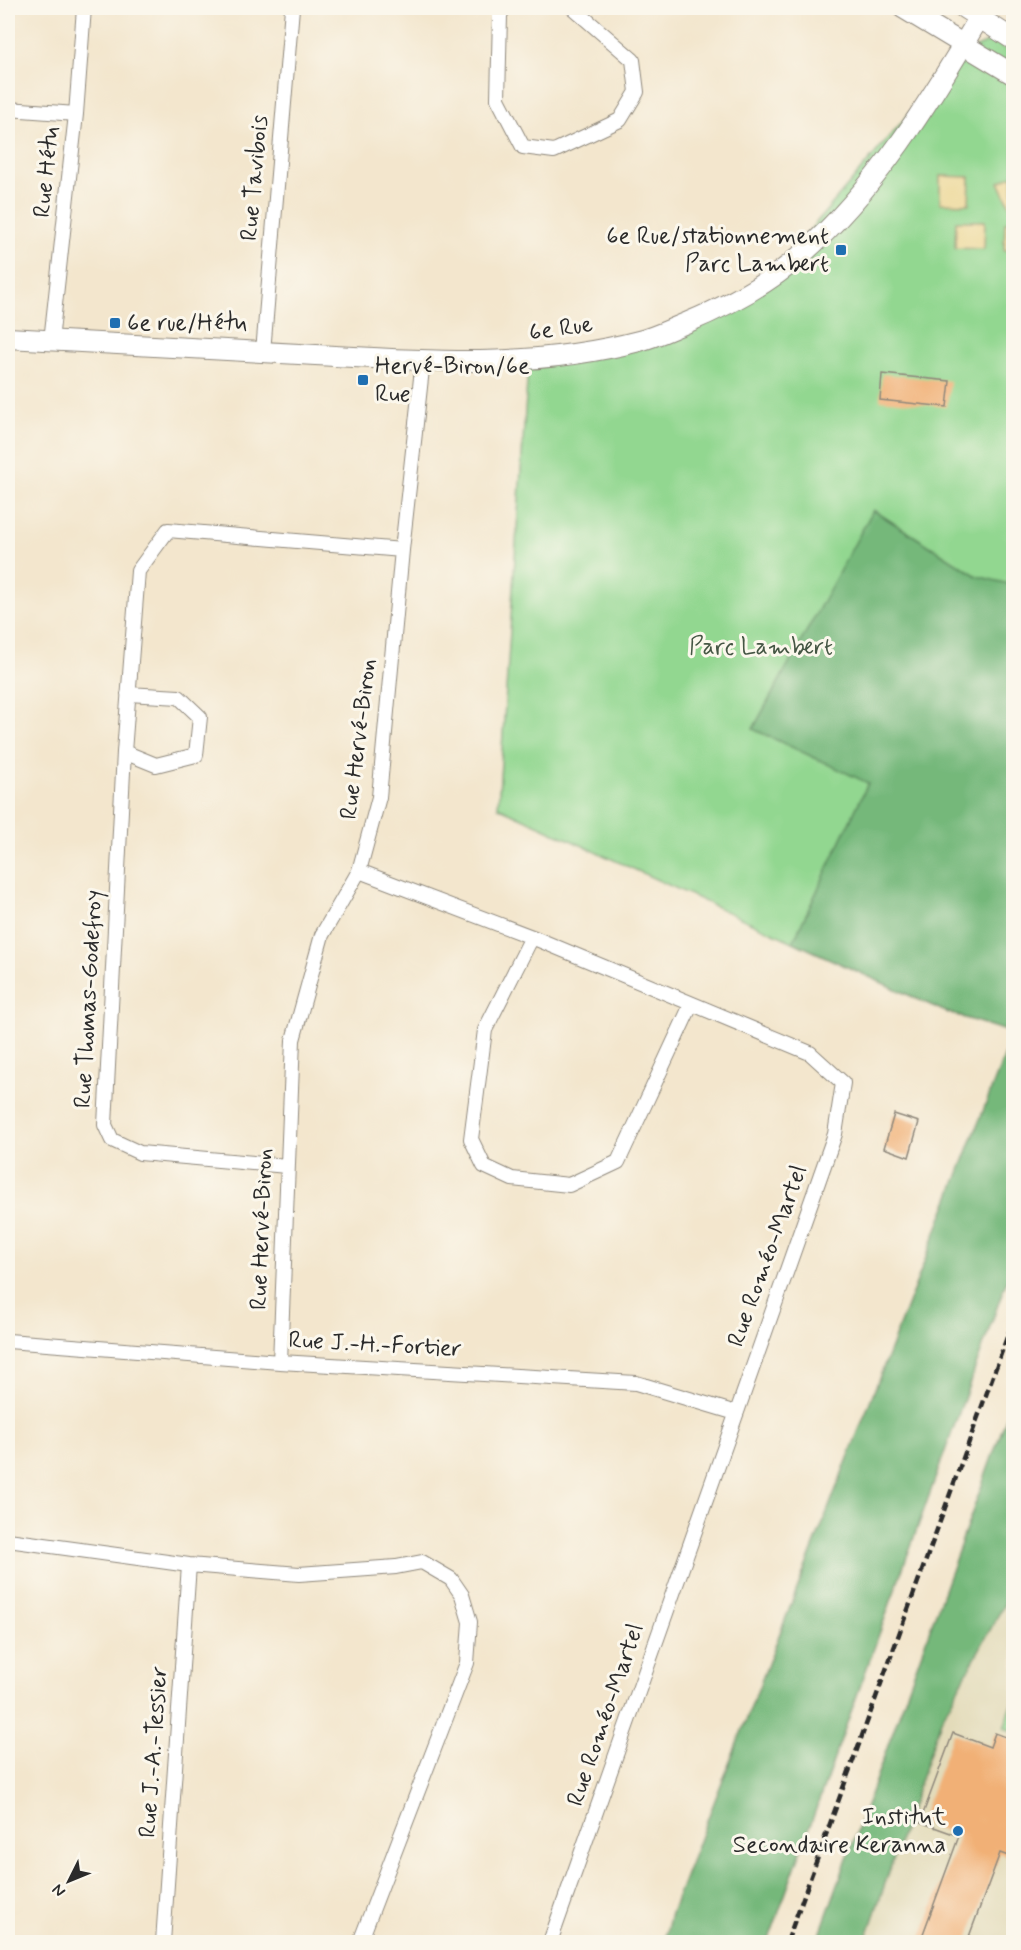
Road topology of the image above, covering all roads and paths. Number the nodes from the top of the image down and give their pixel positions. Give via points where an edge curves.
1 (84, 8) edge
2 (292, 8) edge
3 (504, 8) edge
4 (573, 8) edge
5 (903, 8) edge
6 (971, 13) edge
7 (1014, 40) edge
8 (964, 44) junction
9 (1014, 75) edge
10 (8, 109) edge
11 (76, 114) junction
12 (8, 338) edge
13 (51, 341) junction
14 (263, 352) junction
15 (423, 360) junction
16 (402, 550) junction
17 (128, 694) junction
18 (124, 752) junction
19 (359, 871) junction
20 (532, 937) junction
21 (691, 1005) junction
22 (287, 1166) junction
23 (8, 1341) edge
24 (280, 1362) junction
25 (735, 1413) junction
26 (8, 1540) edge
27 (189, 1565) junction
28 (163, 1942) edge
29 (360, 1942) edge
30 (550, 1942) edge

1 - 11 street, Rue Hétu
2 - 14 street, Rue Tavibois
3 - 4 street via 500,15 498,99 523,147 554,151 620,120 637,92 633,60
5 - 8 street
6 - 7 street
6 - 8 street, 6e Rue
8 - 9 street
8 - 15 street, 6e Rue via 891,158 853,203 776,275 720,309 642,340 577,355 498,362
10 - 11 street
11 - 13 street, Rue Hétu
12 - 13 street, 6e Rue
13 - 14 street, 6e Rue
14 - 15 street, 6e Rue
15 - 16 street, Rue Hervé-Biron
16 - 17 street, Rue Thomas-Godefroy via 168,530 138,571
16 - 19 street, Rue Hervé-Biron via 379,797
17 - 18 street, Rue Thomas-Godefroy
17 - 18 street via 179,697 200,717 196,755 156,765
18 - 22 street, Rue Thomas-Godefroy via 105,1125 112,1140 140,1153
19 - 20 street, Rue Roméo-Martel
19 - 22 street, Rue Hervé-Biron via 322,935 293,1040
20 - 21 street, Rue Roméo-Martel
20 - 21 street via 485,1030 471,1139 484,1166 512,1179 569,1185 618,1162
21 - 25 street, Rue Roméo-Martel via 810,1053 843,1083 836,1134
22 - 24 street, Rue Hervé-Biron
23 - 24 street, Rue J.-H.-Fortier
24 - 25 street, Rue J.-H.-Fortier via 636,1383
25 - 30 street, Rue Roméo-Martel
26 - 27 street
27 - 28 street, Rue J.-A.-Tessier
27 - 29 street via 299,1574 422,1562 451,1579 462,1595 470,1622 466,1664

